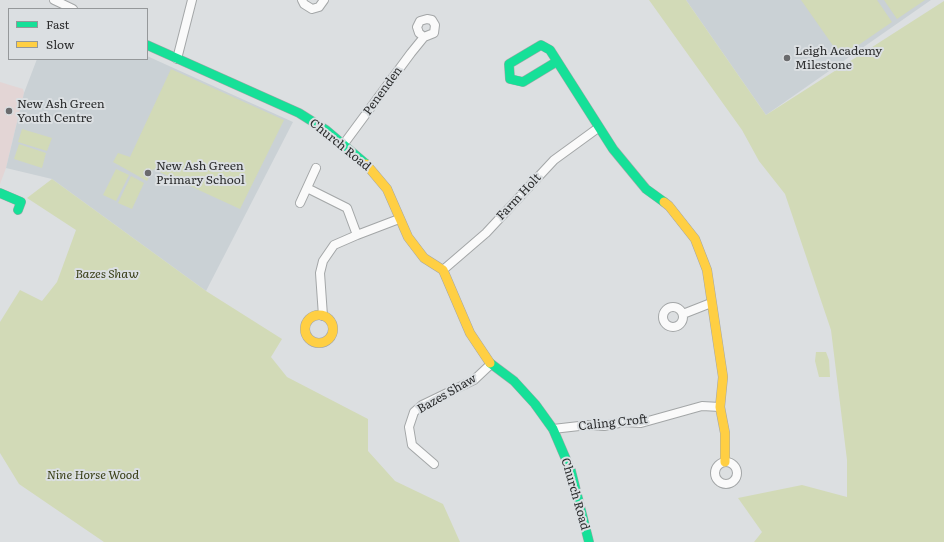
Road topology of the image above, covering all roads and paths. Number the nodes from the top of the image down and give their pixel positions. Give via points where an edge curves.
1 (54, 0) edge
2 (192, 0) edge
3 (302, 0) edge
4 (324, 0) edge
5 (71, 8) edge
6 (424, 37) dead end
7 (148, 45) edge
8 (177, 59) junction
9 (556, 62) junction
10 (598, 128) junction
11 (343, 145) junction
12 (316, 168) dead end
13 (307, 188) junction
14 (0, 193) edge
15 (300, 203) dead end
16 (18, 210) dead end
17 (399, 219) junction
18 (357, 235) junction
19 (443, 270) junction
20 (711, 303) junction
21 (683, 314) dead end
22 (323, 316) dead end
23 (490, 364) junction
24 (720, 407) junction
25 (553, 429) junction
26 (725, 462) dead end
27 (434, 464) dead end
28 (589, 542) edge

1 - 5 street
2 - 8 street
3 - 4 street via 312,9 319,7
6 - 11 street, Penenden
7 - 8 street, Church Road
8 - 11 street, Church Road via 299,113 326,130
9 - 9 street via 550,50 541,45 509,64 510,79 523,82
9 - 10 street
10 - 19 street, Farm Holt via 554,160 486,233
10 - 20 street via 646,189 669,206 695,239 707,270
11 - 17 street, Church Road via 369,167 387,189
12 - 13 street
13 - 15 street
13 - 18 street via 347,208
14 - 16 street via 22,202
17 - 18 street
17 - 19 street, Church Road via 408,237 424,258
18 - 22 street via 334,245 323,261 320,273
19 - 23 street, Church Road via 470,333
20 - 21 street
20 - 24 street via 723,377
23 - 25 street, Church Road via 514,381
23 - 27 street, Bazes Shaw via 474,380 422,405 414,412 409,427 412,445
24 - 25 street, Caling Croft via 702,406 641,423 624,422 604,426
24 - 26 street via 725,433
25 - 28 street, Church Road via 571,471

